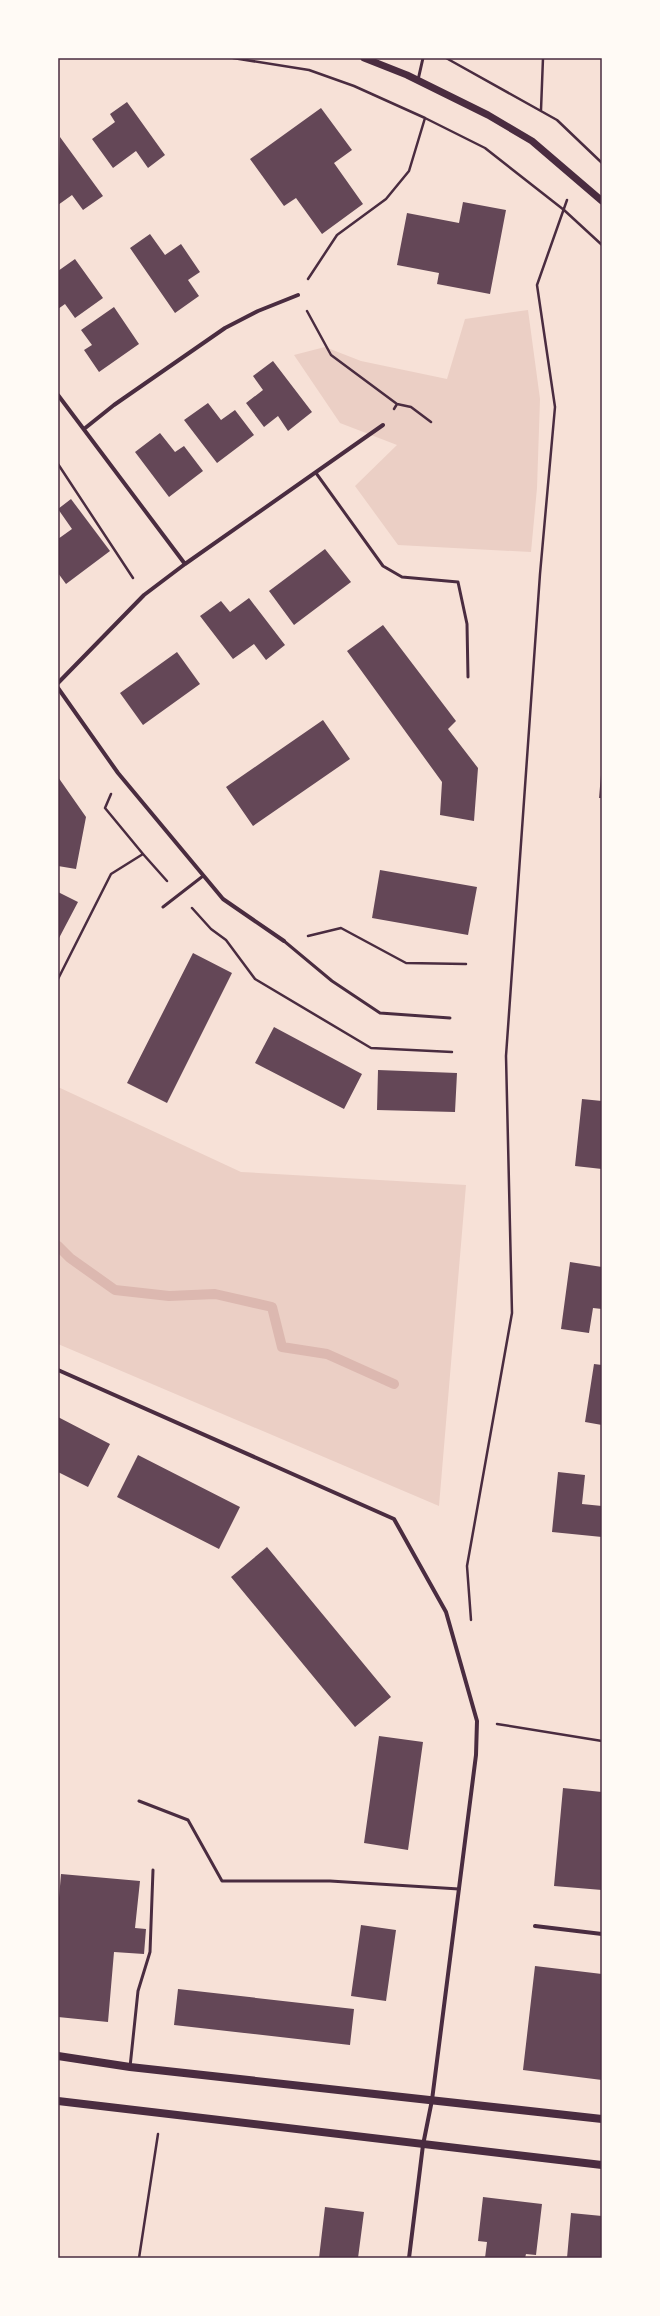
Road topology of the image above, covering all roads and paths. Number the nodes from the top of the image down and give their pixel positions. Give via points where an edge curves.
1 (233, 58) edge
2 (364, 58) edge
3 (423, 58) edge
4 (446, 58) edge
5 (544, 58) edge
6 (418, 80) junction
7 (541, 110) junction
8 (426, 118) junction
9 (602, 163) edge
10 (574, 176) junction
11 (602, 201) edge
12 (564, 210) junction
13 (602, 245) edge
14 (298, 295) junction
15 (58, 395) edge
16 (397, 404) junction
17 (431, 422) dead end
18 (383, 425) joint
19 (84, 429) junction
20 (58, 464) edge
21 (316, 473) junction
22 (185, 564) junction
23 (144, 596) junction
24 (468, 677) dead end
25 (58, 684) edge
26 (58, 688) edge
27 (118, 773) junction
28 (143, 854) junction
29 (203, 876) junction
30 (179, 894) junction
31 (163, 907) dead end
32 (284, 941) junction
33 (466, 964) dead end
34 (58, 978) edge
35 (450, 1018) dead end
36 (452, 1052) dead end
37 (58, 1370) edge
38 (471, 1628) dead end
39 (477, 1721) junction
40 (602, 1741) edge
41 (139, 1801) dead end
42 (153, 1870) dead end
43 (460, 1889) junction
44 (535, 1926) dead end
45 (602, 1934) edge
46 (58, 2056) edge
47 (130, 2067) junction
48 (432, 2100) junction
49 (58, 2101) edge
50 (162, 2113) junction
51 (602, 2119) edge
52 (424, 2145) junction
53 (602, 2165) edge
54 (139, 2258) edge
55 (409, 2258) edge

1 - 8 path via 308,70 354,86
2 - 6 street
3 - 6 lane
4 - 7 path
5 - 7 path
6 - 10 street via 488,115 532,141
7 - 9 path via 558,120
8 - 12 path via 485,148
8 - 14 path via 409,171 386,199 337,235
10 - 11 street
10 - 12 path
12 - 13 path
12 - 38 path via 537,285 555,407 540,574 506,1056 512,1313 467,1566
14 - 16 path via 331,355
14 - 19 street via 225,328 114,405
15 - 19 street
16 - 17 path via 411,407
16 - 18 path
18 - 21 street
19 - 22 street
20 - 23 path
21 - 22 street
21 - 24 lane via 383,566 402,577 458,582 467,624
22 - 23 street
23 - 25 street
26 - 27 street
27 - 28 path via 106,808
27 - 29 street
28 - 30 path
28 - 34 path via 111,874
29 - 30 lane
29 - 32 street via 223,899
30 - 31 lane
30 - 36 path via 211,929 226,940 256,979 371,1048
32 - 33 path via 341,928 406,963
32 - 35 lane via 332,981 380,1013
37 - 39 street via 394,1519 446,1612
39 - 40 path
39 - 43 street via 476,1755
41 - 43 lane via 188,1820 222,1881 330,1881
42 - 47 lane via 150,1952 138,1991
43 - 48 street
44 - 45 street
46 - 47 main road
47 - 48 main road
48 - 51 main road
48 - 52 street
49 - 50 main road
50 - 52 main road
50 - 54 path
52 - 53 main road
52 - 55 street

